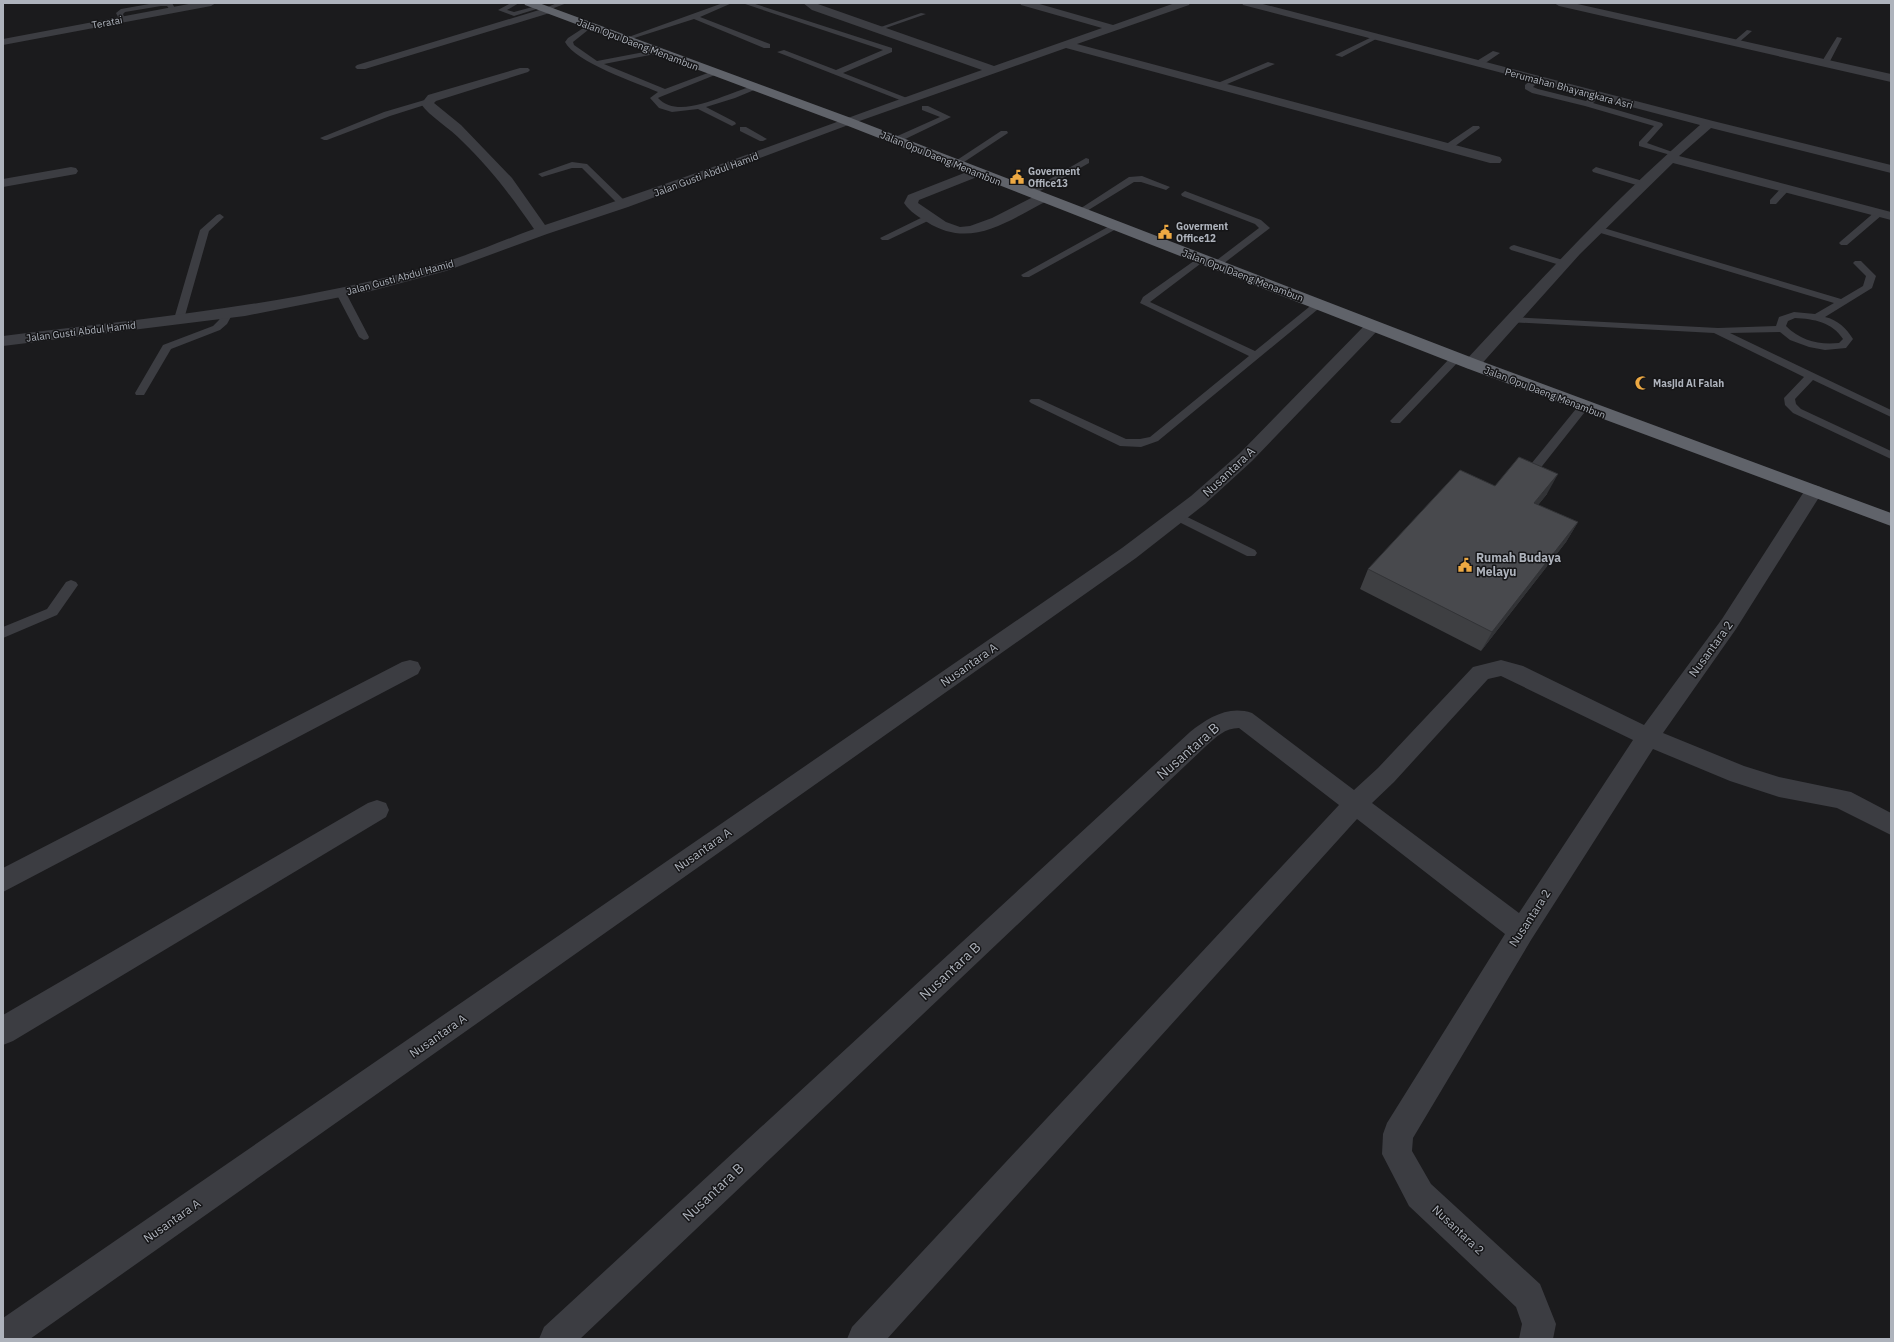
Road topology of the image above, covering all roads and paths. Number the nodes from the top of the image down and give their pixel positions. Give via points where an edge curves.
1 (211, 3) edge
2 (516, 3) edge
3 (564, 3) edge
4 (729, 3) edge
5 (745, 3) edge
6 (808, 3) edge
7 (1024, 3) edge
8 (1185, 3) edge
9 (1247, 3) edge
10 (1559, 3) edge
11 (541, 7) edge
12 (923, 14) dead end
13 (694, 17) junction
14 (590, 26) junction
15 (1113, 28) junction
16 (878, 30) junction
17 (1749, 31) dead end
18 (1376, 37) junction
19 (1839, 38) dead end
20 (626, 39) junction
21 (3, 42) edge
22 (1735, 43) junction
23 (1066, 45) junction
24 (767, 46) dead end
25 (657, 51) junction
26 (781, 52) dead end
27 (1496, 53) dead end
28 (1339, 55) dead end
29 (596, 63) junction
30 (1825, 63) junction
31 (1271, 64) dead end
32 (1478, 64) junction
33 (361, 67) dead end
34 (524, 70) dead end
35 (994, 70) junction
36 (716, 73) junction
37 (836, 73) junction
38 (1891, 78) edge
39 (1537, 79) junction
40 (1217, 85) junction
41 (755, 88) junction
42 (665, 92) junction
43 (1598, 95) junction
44 (908, 100) junction
45 (428, 102) junction
46 (1588, 104) junction
47 (700, 107) junction
48 (925, 108) dead end
49 (847, 121) junction
50 (732, 124) dead end
51 (1709, 124) junction
52 (1476, 128) dead end
53 (743, 129) dead end
54 (1004, 133) dead end
55 (324, 138) dead end
56 (763, 139) dead end
57 (896, 140) junction
58 (1448, 147) junction
59 (1672, 156) junction
60 (1495, 160) dead end
61 (1086, 161) dead end
62 (955, 164) junction
63 (1891, 169) edge
64 (1596, 170) dead end
65 (72, 171) dead end
66 (977, 172) junction
67 (542, 174) dead end
68 (3, 183) edge
69 (1643, 184) junction
70 (1166, 187) dead end
71 (1786, 188) junction
72 (1185, 194) dead end
73 (1036, 195) junction
74 (1773, 202) dead end
75 (624, 204) junction
76 (1079, 212) junction
77 (1885, 214) edge
78 (220, 217) dead end
79 (929, 217) junction
80 (1115, 226) junction
81 (1597, 229) junction
82 (542, 230) junction
83 (885, 238) dead end
84 (1844, 243) dead end
85 (1514, 248) dead end
86 (1201, 259) junction
87 (1563, 263) junction
88 (1858, 263) dead end
89 (1216, 265) junction
90 (1026, 275) dead end
91 (341, 293) junction
92 (1841, 302) junction
93 (1318, 305) junction
94 (228, 313) junction
95 (1817, 317) junction
96 (179, 319) junction
97 (1512, 320) junction
98 (1373, 326) junction
99 (1783, 329) junction
100 (1716, 330) junction
101 (364, 337) dead end
102 (3, 341) edge
103 (1255, 355) junction
104 (1456, 358) junction
105 (1472, 364) junction
106 (1811, 376) junction
107 (140, 393) dead end
108 (1035, 401) dead end
109 (1584, 406) junction
110 (1891, 414) edge
111 (1396, 421) dead end
112 (1891, 455) edge
113 (1535, 467) edge
114 (1814, 491) junction
115 (1177, 516) junction
116 (1891, 520) edge
117 (1250, 553) dead end
118 (71, 585) dead end
119 (3, 633) edge
120 (410, 668) dead end
121 (1648, 737) junction
122 (1355, 804) junction
123 (377, 810) dead end
124 (1891, 825) edge
125 (3, 881) edge
126 (1522, 930) junction
127 (3, 1031) edge
128 (3, 1338) edge
129 (556, 1339) edge
130 (864, 1339) edge
131 (1536, 1339) edge

1 - 21 street, Teratai
2 - 11 lane via 501,10 514,14
3 - 11 lane
4 - 13 lane
5 - 37 lane via 890,50
6 - 16 street
7 - 15 street
8 - 15 street, Jalan Gusti Abdul Hamid
9 - 18 street, Perumahan Bhayangkara Asri
10 - 22 street
11 - 14 highway, Jalan Opu Daeng Menambun
11 - 33 street
12 - 16 lane
13 - 20 lane
13 - 24 lane
14 - 20 highway, Jalan Opu Daeng Menambun
14 - 29 lane via 569,42
15 - 23 street, Jalan Gusti Abdul Hamid
16 - 35 street
17 - 22 lane
18 - 28 lane
18 - 32 street, Perumahan Bhayangkara Asri
19 - 30 lane
20 - 25 highway, Jalan Opu Daeng Menambun
22 - 30 street
23 - 35 street, Jalan Gusti Abdul Hamid
23 - 40 street
25 - 29 lane
25 - 36 highway, Jalan Opu Daeng Menambun
26 - 37 lane
27 - 32 lane
29 - 42 lane
30 - 38 street
31 - 40 lane
32 - 39 street, Perumahan Bhayangkara Asri
34 - 45 street via 432,98
35 - 44 street, Jalan Gusti Abdul Hamid
36 - 41 highway, Jalan Opu Daeng Menambun
36 - 42 lane
37 - 44 lane
39 - 43 street, Perumahan Bhayangkara Asri
39 - 46 lane via 1529,85 1530,89
40 - 58 street
41 - 47 lane
41 - 49 highway, Jalan Opu Daeng Menambun
42 - 47 lane via 654,98 663,106 684,109
43 - 46 lane
43 - 51 street, Perumahan Bhayangkara Asri
44 - 49 street, Jalan Gusti Abdul Hamid
45 - 55 lane via 372,119
45 - 82 street via 429,106 457,128 506,181
46 - 59 lane via 1659,125 1642,144
47 - 50 lane
48 - 57 lane via 947,117
49 - 57 highway, Jalan Opu Daeng Menambun
49 - 75 street, Jalan Gusti Abdul Hamid
51 - 59 street
51 - 63 street, Perumahan Bhayangkara Asri
52 - 58 lane
53 - 56 lane
54 - 62 lane
57 - 62 highway, Jalan Opu Daeng Menambun
58 - 60 street
59 - 69 street
59 - 71 street
61 - 73 lane
62 - 66 highway, Jalan Opu Daeng Menambun
64 - 69 lane
65 - 68 street
66 - 73 highway, Jalan Opu Daeng Menambun
66 - 79 street via 913,198 911,203 915,208
67 - 75 lane via 577,164 584,166
69 - 81 street
70 - 76 lane via 1142,179 1132,179
71 - 74 lane
71 - 77 street
72 - 89 lane via 1258,222 1265,228
73 - 76 highway, Jalan Opu Daeng Menambun
73 - 79 street via 973,230 950,229
75 - 82 street, Jalan Gusti Abdul Hamid
76 - 80 highway, Jalan Opu Daeng Menambun
77 - 84 lane
78 - 96 lane via 205,230
79 - 83 lane
80 - 86 highway, Jalan Opu Daeng Menambun
80 - 90 lane
81 - 87 street
81 - 92 lane
82 - 91 street, Jalan Gusti Abdul Hamid via 441,268
85 - 87 lane
86 - 89 highway, Jalan Opu Daeng Menambun
86 - 103 lane via 1146,299 1145,303
87 - 97 street
88 - 92 lane via 1871,276 1871,282 1868,288
89 - 93 highway, Jalan Opu Daeng Menambun
91 - 94 street, Jalan Gusti Abdul Hamid
91 - 101 lane
92 - 95 lane
93 - 98 highway, Jalan Opu Daeng Menambun
93 - 103 lane
94 - 96 street, Jalan Gusti Abdul Hamid
94 - 107 lane via 222,324 214,330 167,346
95 - 99 lane via 1794,315 1782,319
95 - 99 lane via 1844,330 1848,339 1842,346 1826,348 1807,344 1790,336
96 - 102 street, Jalan Gusti Abdul Hamid
97 - 100 lane
97 - 105 street
98 - 104 highway, Jalan Opu Daeng Menambun
98 - 115 street, Nusantara A via 1246,457
99 - 100 lane
100 - 106 lane
103 - 108 lane via 1154,439 1142,443 1124,443
104 - 105 highway, Jalan Opu Daeng Menambun
104 - 111 lane
105 - 109 highway, Jalan Opu Daeng Menambun
106 - 110 lane
106 - 112 lane via 1789,398 1797,411
109 - 113 lane
109 - 114 highway, Jalan Opu Daeng Menambun
114 - 116 highway, Jalan Opu Daeng Menambun
114 - 121 street, Nusantara 2 via 1729,624
115 - 117 lane
115 - 128 street, Nusantara A via 1129,553
118 - 119 lane via 52,612
120 - 125 street
121 - 122 street via 1515,672 1501,668 1491,669 1474,679 1386,775
121 - 124 street via 1738,774 1780,787 1842,800
121 - 126 street, Nusantara 2
122 - 126 street, Nusantara B
122 - 129 street, Nusantara B via 1244,719 1229,718 1221,721
122 - 130 street
123 - 127 street
126 - 131 street, Nusantara 2 via 1410,1112 1398,1134 1397,1154 1420,1195 1528,1296 1539,1324

